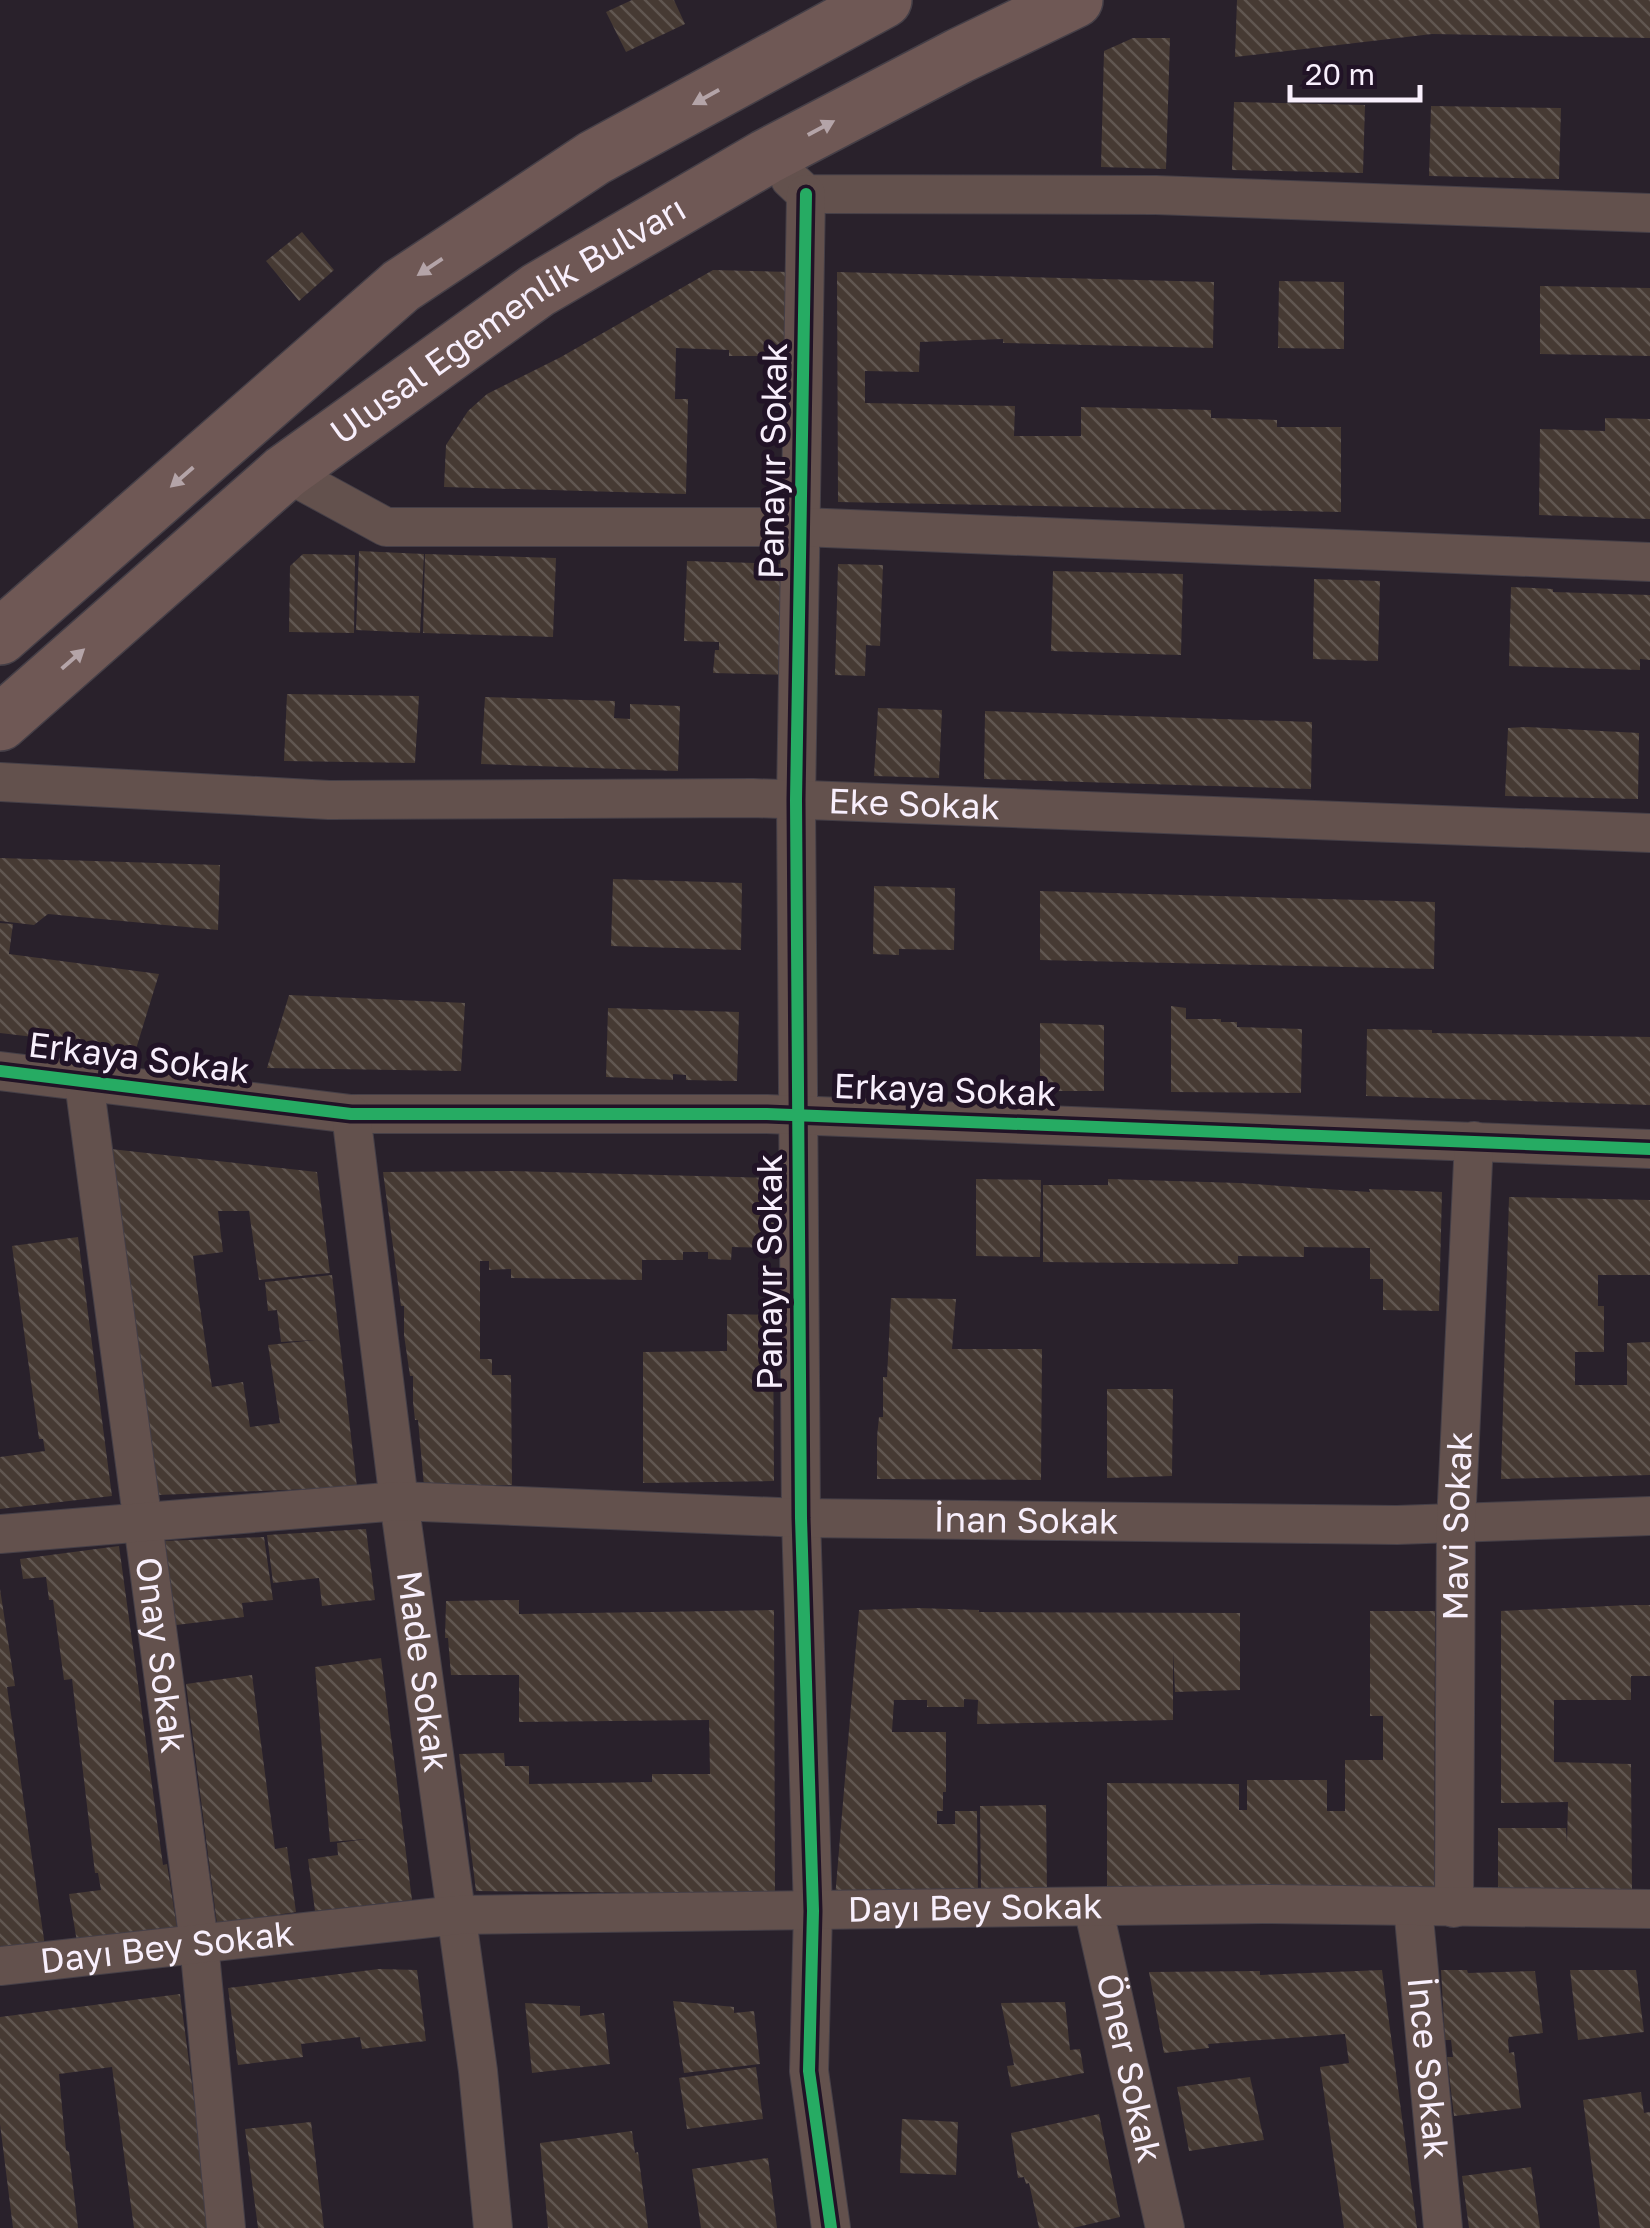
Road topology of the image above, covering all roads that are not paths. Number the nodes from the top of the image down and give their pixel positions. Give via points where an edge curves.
1 (884, 0) edge
2 (1075, 0) edge
3 (766, 157) junction
4 (806, 194) junction
5 (1650, 212) edge
6 (285, 472) junction
7 (802, 527) junction
8 (1650, 562) edge
9 (0, 636) edge
10 (0, 723) edge
11 (0, 782) edge
12 (796, 800) junction
13 (1650, 833) edge
14 (0, 1071) edge
15 (84, 1082) junction
16 (350, 1114) junction
17 (800, 1116) junction
18 (1474, 1141) junction
19 (1650, 1148) edge
20 (399, 1501) junction
21 (1650, 1516) edge
22 (800, 1518) junction
23 (145, 1522) junction
24 (1456, 1523) junction
25 (0, 1534) edge
26 (1093, 1907) junction
27 (1412, 1907) junction
28 (1454, 1908) junction
29 (1650, 1909) edge
30 (813, 1911) junction
31 (457, 1915) junction
32 (200, 1943) junction
33 (0, 1966) edge
34 (226, 2228) edge
35 (493, 2228) edge
36 (831, 2228) edge
37 (1165, 2228) edge
38 (1443, 2228) edge

1 -> 9 main road, Ulusal Egemenlik Bulvarı via 594,158 401,286
3 -> 2 main road, Ulusal Egemenlik Bulvarı
3 - 4 street
3 - 6 main road, Ulusal Egemenlik Bulvarı via 538,290
4 - 5 street via 1156,195
4 - 7 street, Panayır Sokak
6 - 7 street via 386,527
10 -> 6 main road, Ulusal Egemenlik Bulvarı
7 - 8 street
7 - 12 street, Panayır Sokak
11 - 12 street, Eke Sokak via 329,800
12 - 13 street, Eke Sokak
12 - 17 street, Panayır Sokak
14 - 15 street, Erkaya Sokak
15 - 16 street, Erkaya Sokak
15 - 23 street, Onay Sokak
16 - 17 street, Erkaya Sokak
16 - 20 street, Made Sokak
17 - 18 street, Erkaya Sokak
17 - 22 street, Panayır Sokak
18 - 19 street, Erkaya Sokak
18 - 24 street, Mavi Sokak
20 - 22 street, İnan Sokak
20 - 23 street, İnan Sokak
20 - 31 street, Made Sokak
21 - 24 street, İnan Sokak
22 - 24 street, İnan Sokak
22 - 30 street, Panayır Sokak
23 - 25 street, İnan Sokak
23 - 32 street, Onay Sokak
24 - 28 street, Mavi Sokak
26 - 27 street, Dayı Bey Sokak
26 - 30 street, Dayı Bey Sokak
26 - 37 street, Öner Sokak
27 - 28 street, Dayı Bey Sokak
27 - 38 street, İnce Sokak
28 - 29 street, Dayı Bey Sokak
30 - 31 street, Dayı Bey Sokak
30 - 36 street, Panayır Sokak via 808,2071
31 - 32 street, Dayı Bey Sokak
31 - 35 street, Made Sokak
32 - 33 street, Dayı Bey Sokak
32 - 34 street, Onay Sokak

